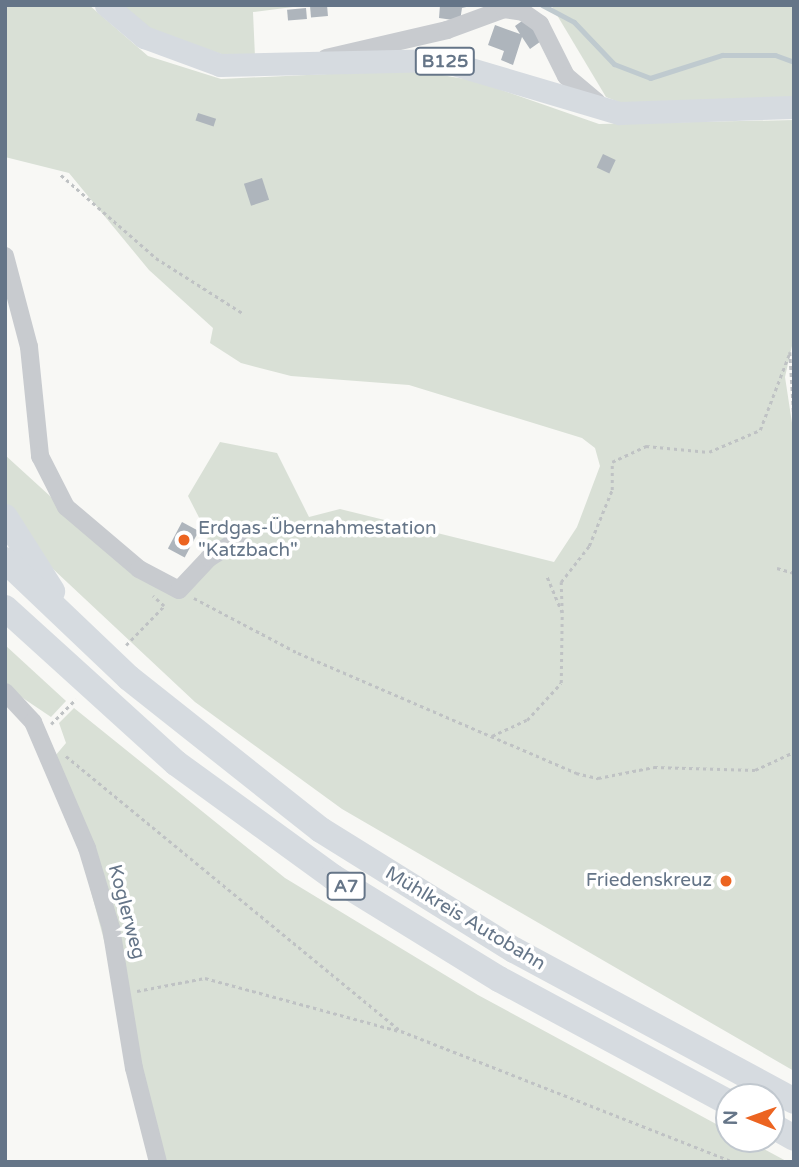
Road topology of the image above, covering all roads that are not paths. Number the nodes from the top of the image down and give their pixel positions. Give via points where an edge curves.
1 (106, 5) edge
2 (310, 64) junction
3 (794, 107) edge
4 (619, 113) junction
5 (5, 256) edge
6 (5, 517) edge
7 (238, 540) dead end
8 (5, 560) edge
9 (5, 608) edge
10 (77, 631) junction
11 (5, 692) edge
12 (715, 1095) edge
13 (794, 1101) edge
14 (158, 1162) edge

1 - 2 main road, B125 via 144,37 197,61 246,66
2 - 4 main road, B125 via 440,60
2 - 4 street via 355,48 447,30 485,14 523,12 540,24 566,76
3 - 4 main road, B125
5 - 7 street via 29,347 40,456 55,493 139,569 179,590 209,558
6 - 10 highway
8 - 10 highway, Mühlkreis Autobahn / A7
9 - 12 highway, Mühlkreis Autobahn / A7 via 176,763 333,877 499,979
10 - 13 highway, Mühlkreis Autobahn / A7 via 185,725 321,830 514,950
11 - 14 street, Koglerweg via 40,735 87,848 123,994 138,1090

